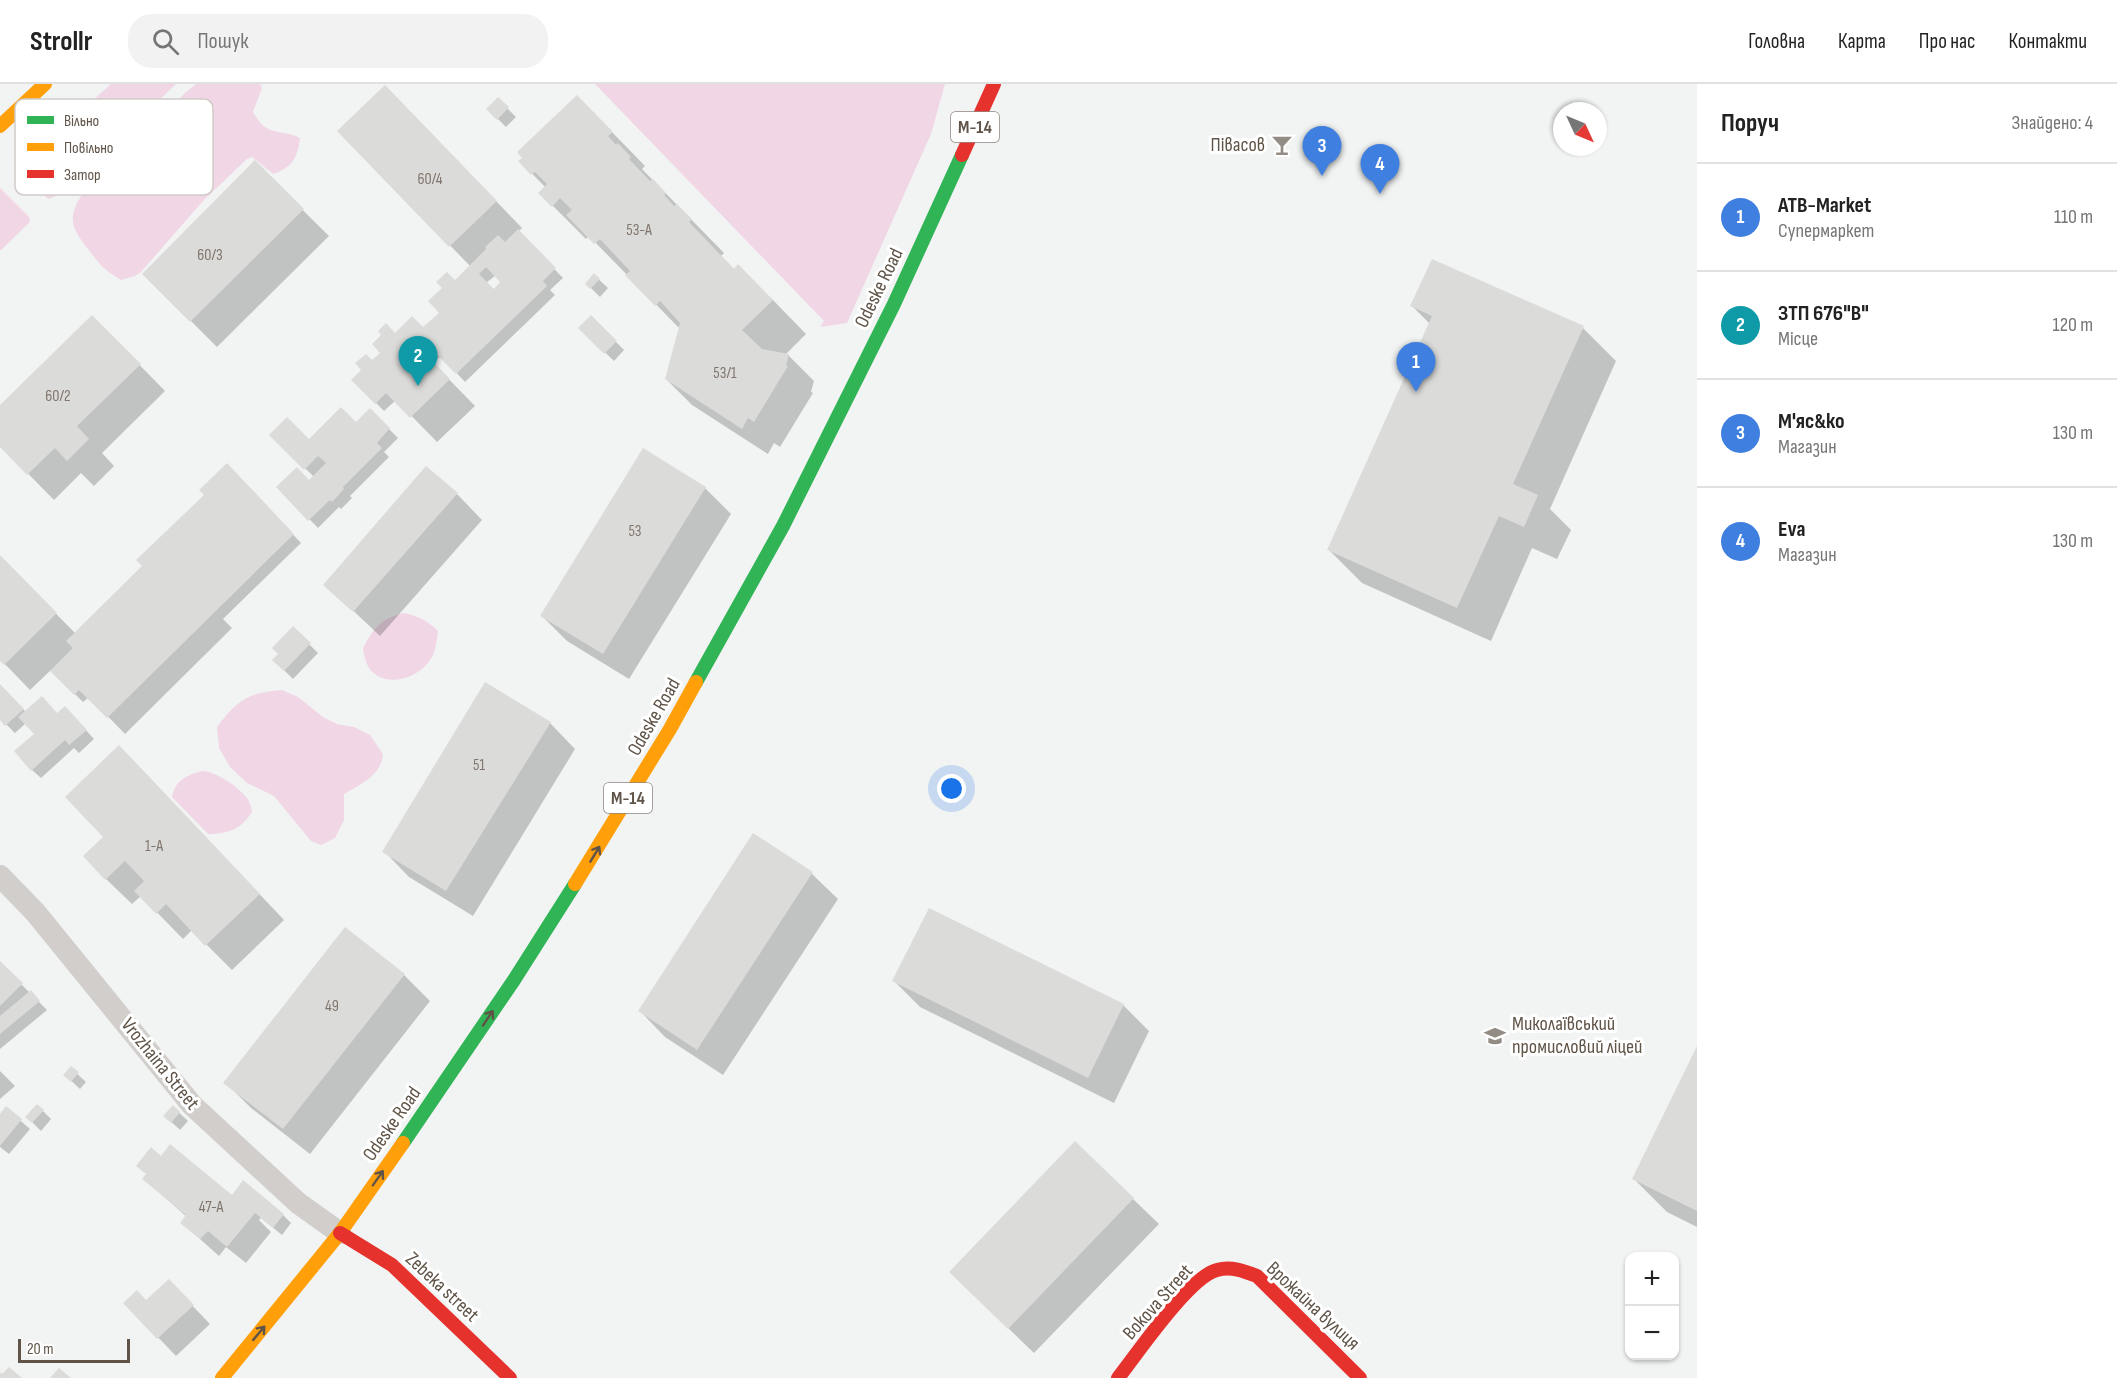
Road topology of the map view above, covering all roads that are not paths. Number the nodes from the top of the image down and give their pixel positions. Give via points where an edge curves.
1 (45, 84) edge
2 (994, 84) edge
3 (29, 99) edge
4 (15, 112) edge
5 (0, 126) edge
6 (0, 876) edge
7 (340, 1233) junction
8 (1235, 1268) joint
9 (222, 1378) edge
10 (510, 1378) edge
11 (1118, 1378) edge
12 (1360, 1378) edge

1 - 3 main road
7 -> 2 main road, Odeske Road / М-14 via 514,980 670,729 794,504 894,304
4 - 5 main road
6 - 7 lane, Vrozhaina Street via 51,930 192,1104 298,1203
9 -> 7 main road, Odeske Road / М-14
7 - 10 main road, Zebeka street via 392,1265
8 - 11 main road, Bokova Street via 1213,1271 1196,1282
8 - 12 main road, Врожайна вулиця via 1257,1276

